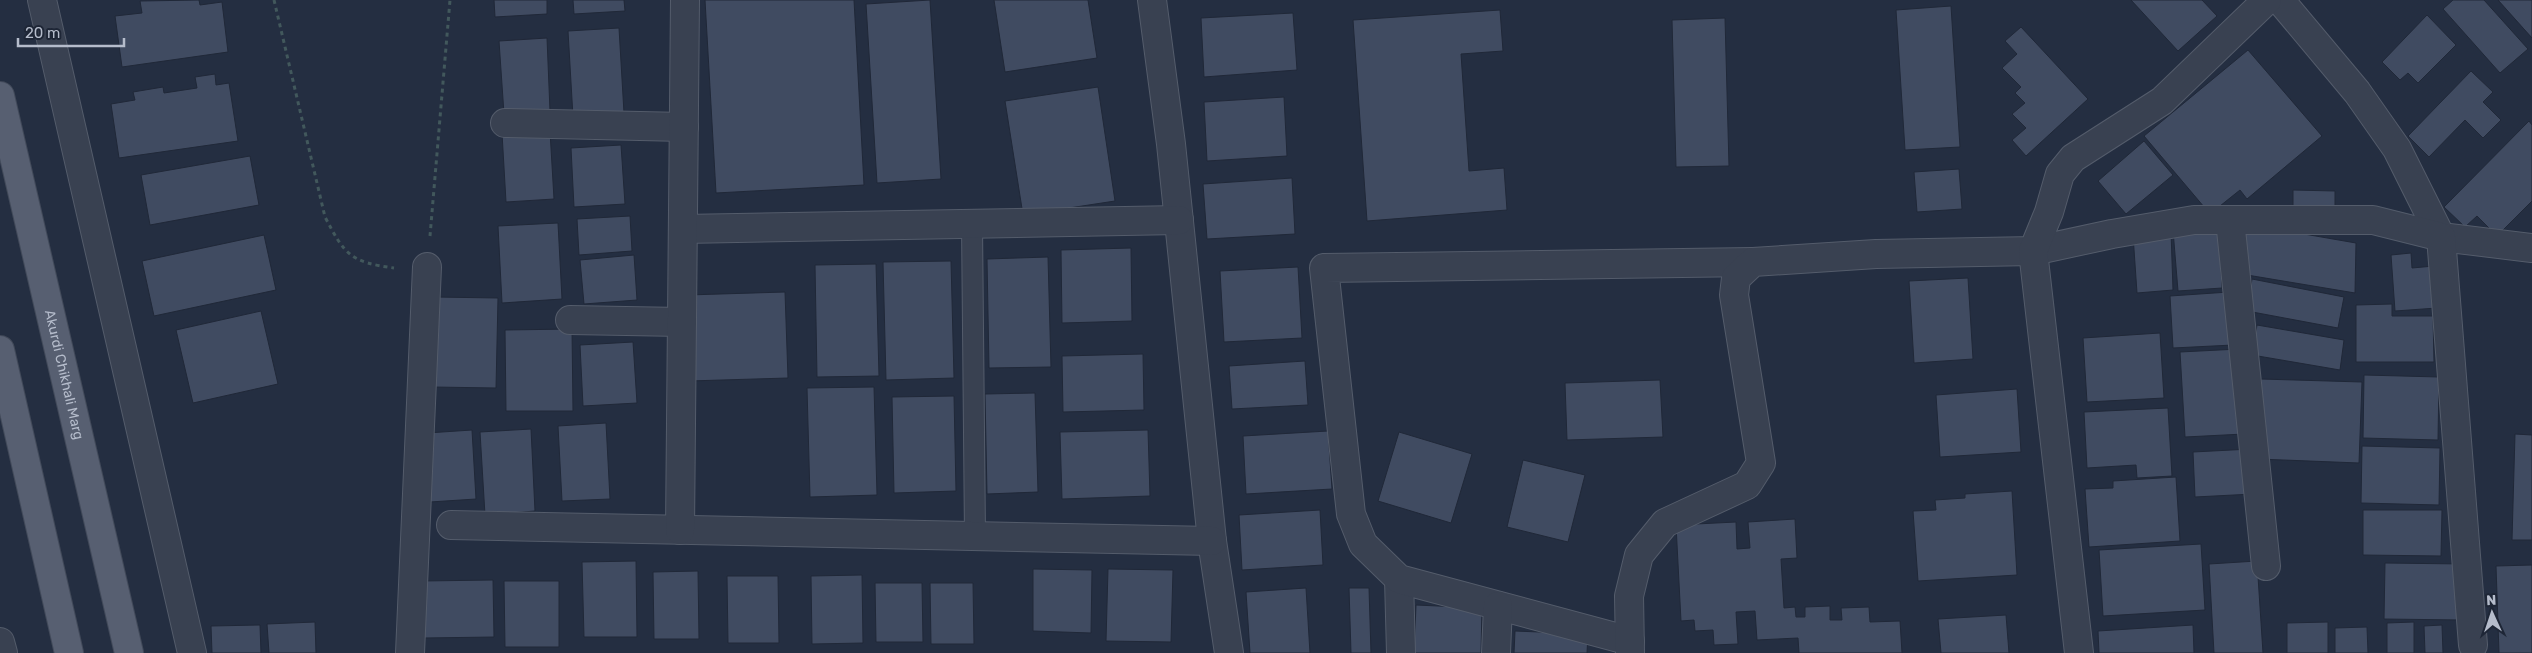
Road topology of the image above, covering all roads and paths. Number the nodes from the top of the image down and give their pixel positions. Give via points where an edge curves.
1 (42, 0) edge
2 (274, 0) edge
3 (450, 0) edge
4 (685, 0) edge
5 (1152, 0) edge
6 (2267, 0) edge
7 (2280, 0) edge
8 (0, 96) edge
9 (505, 123) dead end
10 (684, 127) junction
11 (1179, 220) junction
12 (2230, 220) junction
13 (972, 224) junction
14 (683, 229) junction
15 (2441, 237) junction
16 (2532, 248) edge
17 (2032, 251) junction
18 (1753, 262) junction
19 (427, 267) junction
20 (570, 320) dead end
21 (682, 322) junction
22 (0, 350) edge
23 (451, 525) dead end
24 (680, 530) junction
25 (975, 536) junction
26 (1212, 541) junction
27 (2266, 566) dead end
28 (1398, 579) junction
29 (1498, 606) junction
30 (0, 642) edge
31 (2473, 645) dead end
32 (1630, 647) edge
33 (3, 653) edge
34 (69, 653) edge
35 (129, 653) edge
36 (192, 653) edge
37 (410, 653) edge
38 (1229, 653) edge
39 (1401, 653) edge
40 (1496, 653) edge
41 (2079, 653) edge

1 - 36 street
2 - 19 path via 325,217 341,247 361,263 394,268
3 - 19 path
4 - 10 street
5 - 11 street
6 - 17 street via 2162,101 2073,158 2060,174
7 - 15 street via 2357,92 2397,150
8 - 35 main road, Akurdi Chikhali Marg
9 - 10 street
10 - 14 street
11 - 13 street
11 - 26 street
12 - 15 street via 2372,220
12 - 17 street via 2194,220
12 - 27 street
13 - 14 street
13 - 25 lane
14 - 21 street
15 - 16 street
15 - 31 street
17 - 18 street via 1876,254
17 - 41 street
18 - 28 street via 1324,268 1351,514 1363,544
18 - 32 street via 1736,278 1734,295 1761,463 1746,485 1664,523 1639,555 1629,596
19 - 37 street
20 - 21 street
21 - 24 street
22 - 34 main road
23 - 24 street
24 - 25 street
25 - 26 street
26 - 38 street
28 - 29 street
28 - 39 street
29 - 32 street
29 - 40 street
30 - 33 street

